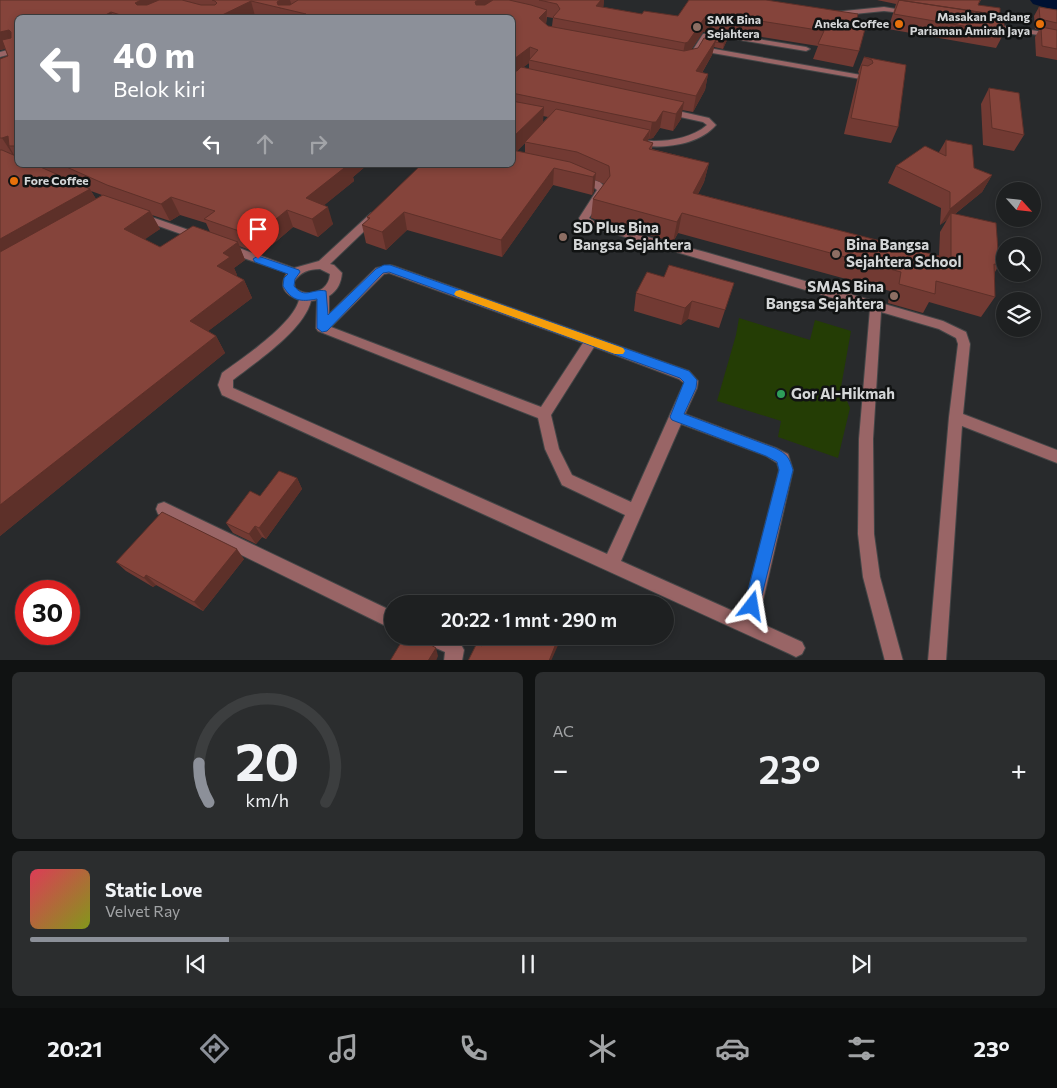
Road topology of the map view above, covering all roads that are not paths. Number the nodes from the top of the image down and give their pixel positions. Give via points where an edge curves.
1 (823, 13) edge
2 (923, 14) edge
3 (978, 23) edge
4 (1057, 36) edge
5 (698, 48) junction
6 (806, 49) dead end
7 (15, 50) edge
8 (0, 55) edge
9 (692, 58) edge
10 (861, 78) edge
11 (654, 109) edge
12 (625, 140) edge
13 (571, 176) edge
14 (382, 208) edge
15 (131, 212) edge
16 (322, 265) junction
17 (295, 272) junction
18 (323, 294) junction
19 (306, 297) junction
20 (876, 307) junction
21 (322, 328) junction
22 (591, 341) junction
23 (544, 414) junction
24 (676, 417) junction
25 (956, 417) junction
26 (1057, 456) edge
27 (164, 510) dead end
28 (634, 512) junction
29 (612, 564) junction
30 (384, 616) edge
31 (748, 625) junction
32 (449, 645) edge
33 (796, 648) dead end
34 (453, 660) edge
35 (894, 660) edge
36 (937, 660) edge

1 - 2 street via 884,9
3 - 4 street
5 - 6 street via 706,36 716,34
5 - 9 street
5 - 10 street
7 - 8 street
11 - 12 street via 706,120 712,125 700,135 667,143 643,144
13 - 20 street via 602,189 584,218 594,226
14 - 16 street
15 - 17 street
16 - 17 street via 308,266
16 - 18 street via 333,270 336,277 334,285
17 - 19 street via 288,282 289,290
18 - 19 street
18 - 21 street
19 - 29 street via 306,306 293,322 227,377 227,391
20 - 25 street via 943,326 962,335 964,344
20 - 35 street via 868,403 866,532 871,574
21 - 22 street via 384,268
21 - 23 street
22 - 23 street
22 - 24 street via 690,380 690,388
23 - 28 street via 552,449 567,480
24 - 28 street
24 - 31 street via 783,459 786,470
25 - 26 street
25 - 36 street
27 - 30 street
28 - 29 street
29 - 31 street
31 - 33 street
32 - 34 street via 455,650

